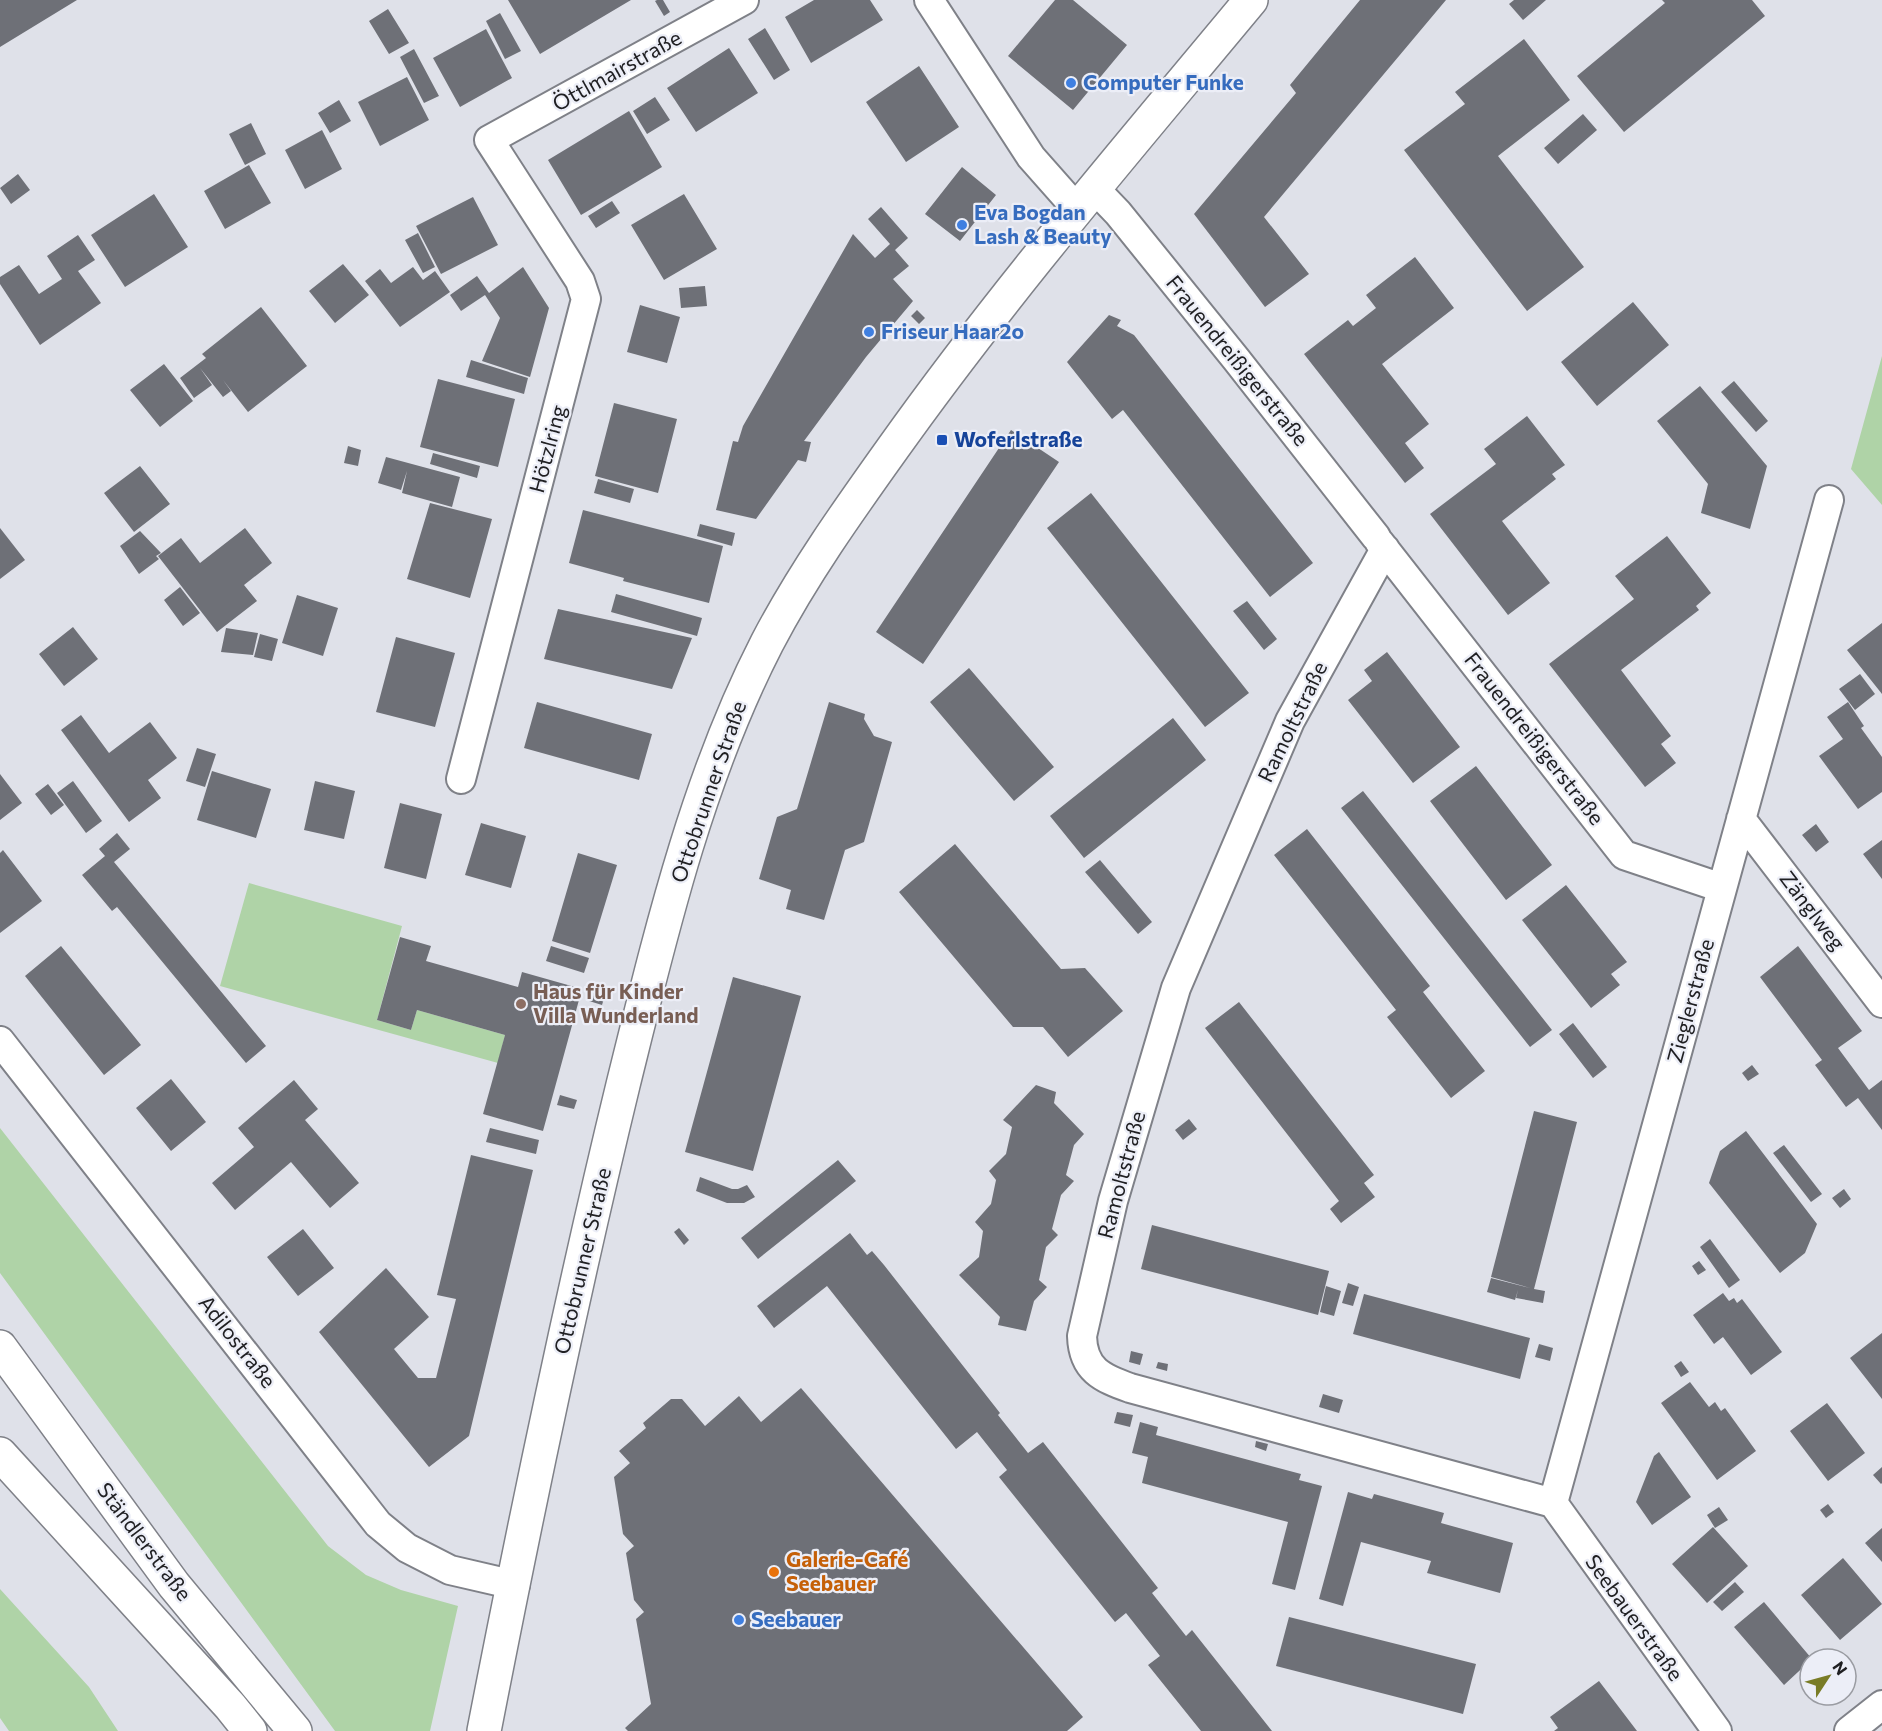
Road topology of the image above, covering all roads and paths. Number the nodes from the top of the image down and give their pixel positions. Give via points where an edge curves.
1 (744, 0) edge
2 (929, 0) edge
3 (1251, 0) edge
4 (489, 140) joint
5 (1086, 198) junction
6 (1829, 500) dead end
7 (1380, 543) junction
8 (461, 779) dead end
9 (1741, 819) junction
10 (1722, 888) junction
11 (1882, 1003) edge
12 (0, 1041) edge
13 (0, 1347) edge
14 (0, 1454) edge
15 (1553, 1503) junction
16 (515, 1585) junction
17 (1882, 1705) edge
18 (250, 1731) edge
19 (295, 1731) edge
20 (484, 1731) edge
21 (1717, 1731) edge
22 (1849, 1731) edge

1 - 4 street, Öttlmairstraße
2 - 5 street via 1031,157
3 - 5 main road, Ottobrunner Straße
4 - 8 street, Hötzlring via 580,281 586,299
5 - 7 street, Frauendreißigerstraße via 1118,213
5 - 16 main road, Ottobrunner Straße via 937,385 856,499 781,620 728,725 689,840 649,980 602,1174
6 - 9 street, Zieglerstraße
7 - 10 street, Frauendreißigerstraße via 1624,855
7 - 15 street, Ramoltstraße via 1290,721 1176,988 1113,1201 1082,1347 1090,1368 1099,1376 1130,1388
9 - 10 street, Zieglerstraße
9 - 11 street, Zänglweg
10 - 15 street, Zieglerstraße
12 - 16 street, Adilostraße via 378,1524 407,1548 450,1569
13 - 19 main road, Ständlerstraße via 174,1585
14 - 18 main road, Ständlerstraße
15 - 21 street, Seebauerstraße
16 - 20 main road, Ottobrunner Straße
17 - 22 street

